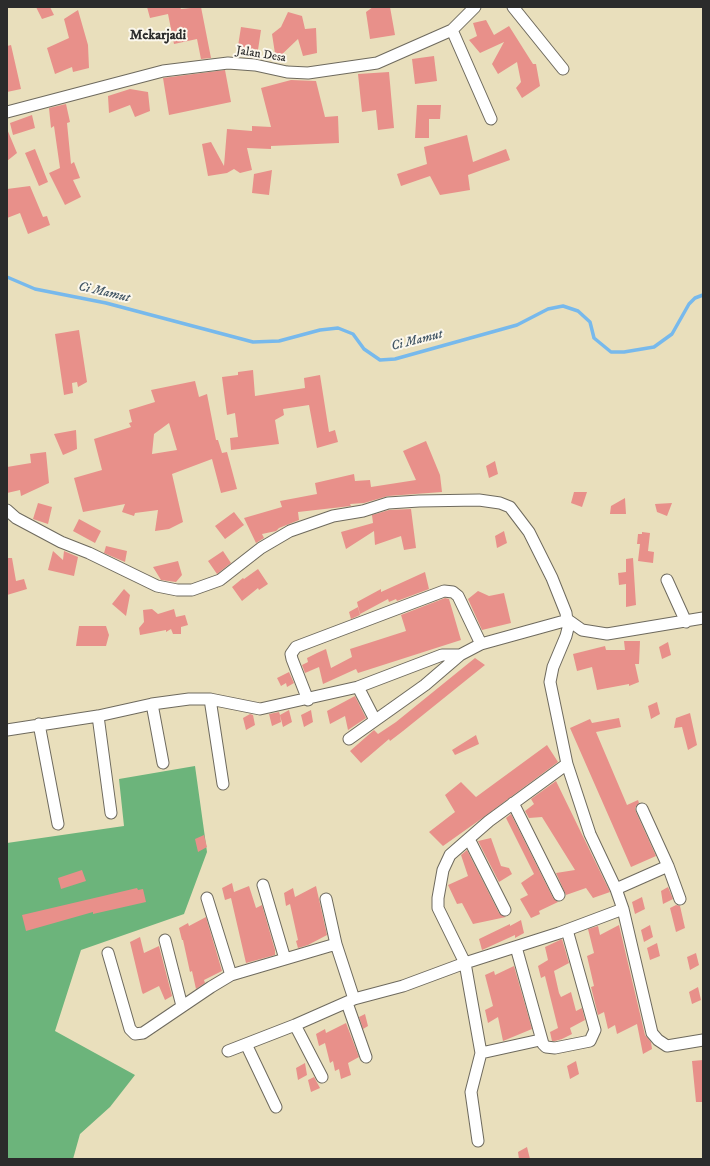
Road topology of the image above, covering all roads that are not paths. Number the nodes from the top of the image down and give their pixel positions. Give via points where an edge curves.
1 (475, 7) edge
2 (513, 7) edge
3 (452, 30) junction
4 (562, 69) dead end
5 (7, 112) edge
6 (491, 119) dead end
7 (7, 510) edge
8 (667, 580) dead end
9 (703, 618) edge
10 (568, 620) junction
11 (686, 622) junction
12 (481, 644) junction
13 (460, 655) junction
14 (358, 687) junction
15 (210, 699) junction
16 (308, 700) junction
17 (152, 704) junction
18 (98, 716) junction
19 (376, 720) junction
20 (39, 724) junction
21 (7, 730) edge
22 (350, 739) dead end
23 (163, 762) dead end
24 (567, 764) junction
25 (223, 784) dead end
26 (513, 804) junction
27 (642, 808) dead end
28 (111, 813) dead end
29 (58, 824) dead end
30 (469, 839) junction
31 (668, 866) junction
32 (263, 885) dead end
33 (616, 889) junction
34 (558, 895) dead end
35 (207, 898) dead end
36 (326, 899) dead end
37 (680, 899) dead end
38 (505, 910) dead end
39 (623, 910) junction
40 (567, 930) junction
41 (165, 940) dead end
42 (336, 944) junction
43 (516, 947) junction
44 (108, 953) dead end
45 (285, 959) junction
46 (465, 963) junction
47 (231, 975) junction
48 (350, 1001) junction
49 (182, 1006) junction
50 (295, 1026) junction
51 (540, 1040) junction
52 (703, 1040) edge
53 (246, 1044) junction
54 (228, 1051) dead end
55 (481, 1052) junction
56 (366, 1057) dead end
57 (322, 1077) dead end
58 (276, 1107) dead end
59 (478, 1141) dead end

1 - 3 street, Jalan Desa
2 - 4 street
3 - 5 street, Jalan Desa via 377,63 297,74 254,65 228,63 163,71
3 - 6 street
7 - 10 street via 16,518 61,542 157,586 177,590 199,588 220,580 261,548 290,531 333,516 388,504 419,501 479,500 500,503 510,507 529,532 552,578
8 - 11 street
9 - 11 street
10 - 11 street via 582,630 606,634
10 - 12 street
10 - 24 street via 565,643 552,667 550,682
12 - 13 street
12 - 16 street via 458,596 444,590 296,647 291,654 292,659
13 - 14 street via 442,655
13 - 19 street via 425,685
14 - 16 street
14 - 19 street
15 - 16 street via 260,710
15 - 17 street
15 - 25 street
17 - 18 street
17 - 23 street
18 - 20 street
18 - 28 street
19 - 22 street
20 - 21 street
20 - 29 street
24 - 26 street
24 - 33 street via 590,834
26 - 30 street
26 - 34 street
27 - 31 street
30 - 38 street
30 - 46 street via 450,855 446,862 438,903
31 - 33 street
31 - 37 street
32 - 45 street
33 - 39 street
35 - 47 street
36 - 42 street
39 - 40 street
39 - 52 street via 652,1033 667,1046
40 - 43 street
40 - 51 street via 595,1030 590,1041 555,1048 546,1048
41 - 49 street
42 - 45 street
42 - 48 street
43 - 46 street
43 - 51 street
44 - 49 street via 132,1032 138,1035 143,1033
45 - 47 street
46 - 48 street via 403,986
46 - 55 street
47 - 49 street
48 - 50 street
48 - 56 street
50 - 53 street
50 - 57 street
51 - 55 street
53 - 54 street
53 - 58 street
55 - 59 street via 471,1092

